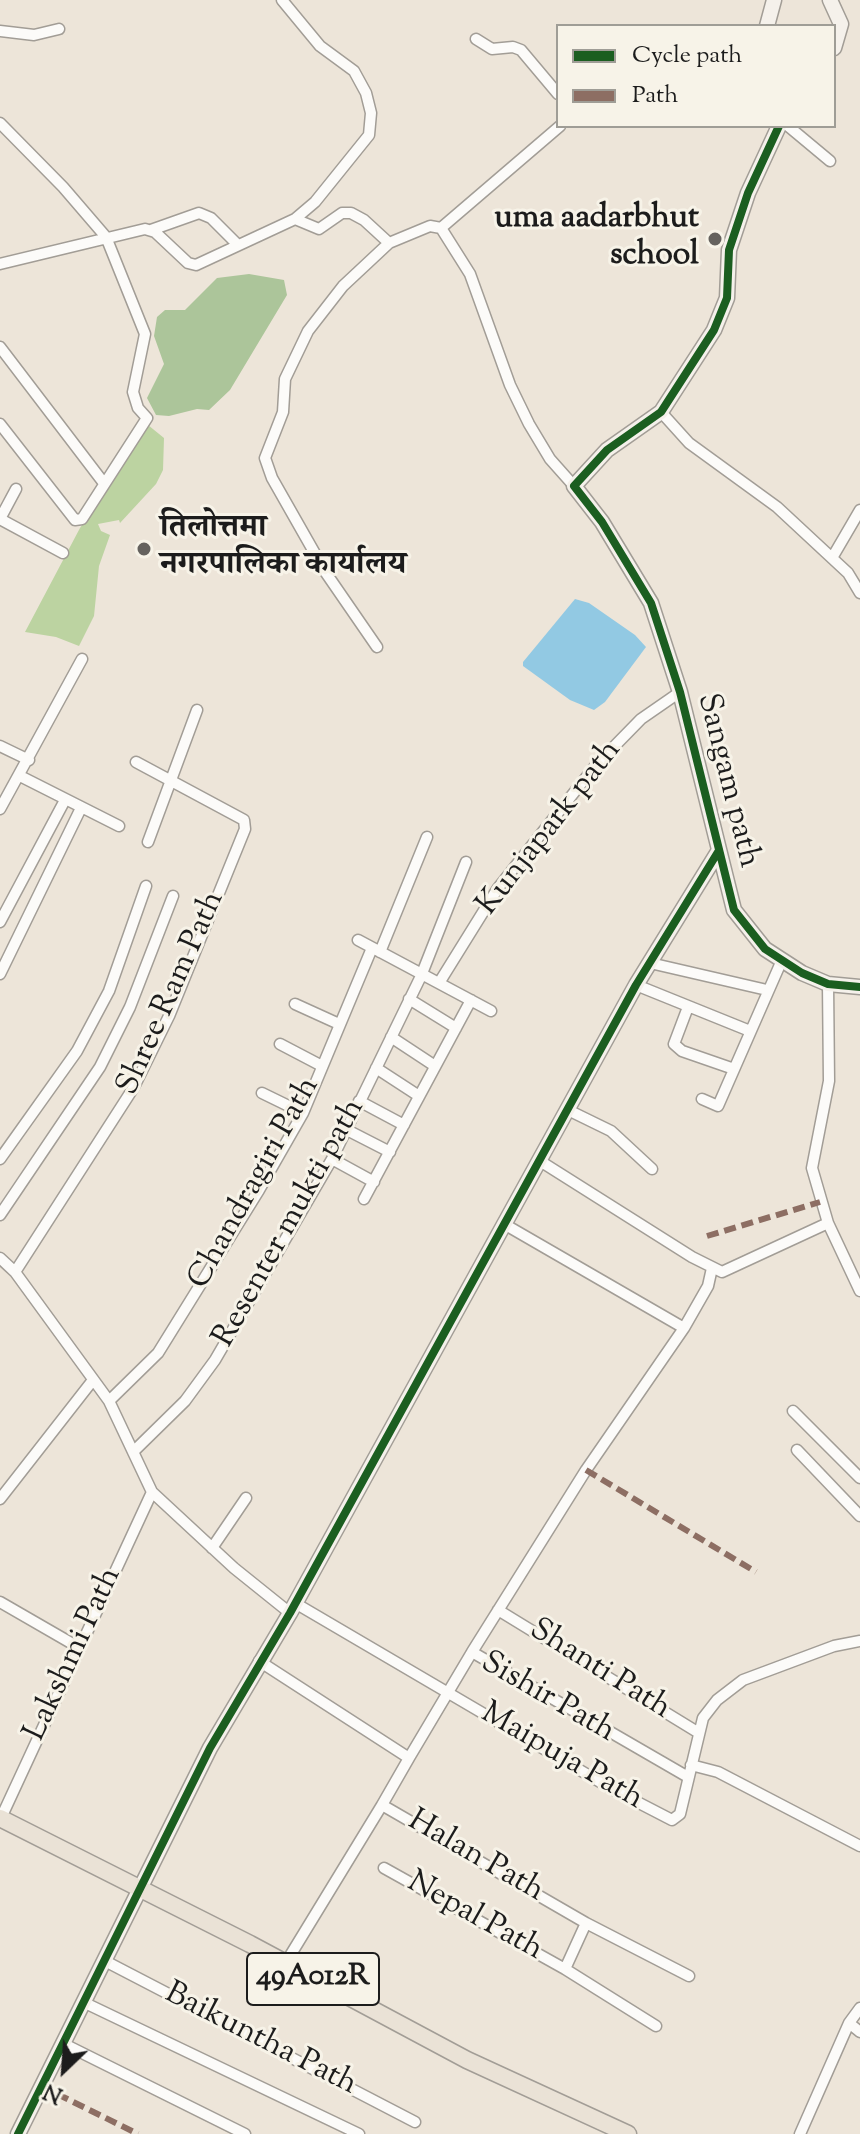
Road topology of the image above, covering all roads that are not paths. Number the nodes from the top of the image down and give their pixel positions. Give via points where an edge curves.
1 (282, 0) edge
2 (774, 0) edge
3 (830, 0) edge
4 (768, 24) edge
5 (59, 29) dead end
6 (0, 31) edge
7 (476, 39) dead end
8 (836, 41) edge
9 (556, 92) edge
10 (0, 123) edge
11 (558, 128) edge
12 (778, 128) edge
13 (790, 128) edge
14 (830, 161) dead end
15 (295, 219) junction
16 (441, 228) junction
17 (151, 230) junction
18 (106, 237) junction
19 (389, 243) junction
20 (237, 244) junction
21 (0, 264) edge
22 (0, 347) edge
23 (661, 412) junction
24 (0, 424) edge
25 (103, 482) junction
26 (574, 486) junction
27 (16, 489) dead end
28 (860, 510) edge
29 (0, 519) edge
30 (63, 553) dead end
31 (832, 558) junction
32 (860, 593) edge
33 (377, 647) dead end
34 (82, 659) dead end
35 (680, 692) junction
36 (197, 710) dead end
37 (0, 746) edge
38 (29, 760) junction
39 (136, 762) dead end
40 (20, 776) junction
41 (170, 780) junction
42 (65, 800) junction
43 (81, 808) junction
44 (0, 809) edge
45 (119, 826) dead end
46 (427, 837) dead end
47 (148, 842) dead end
48 (718, 852) junction
49 (466, 862) dead end
50 (146, 886) dead end
51 (173, 896) dead end
52 (0, 922) edge
53 (358, 940) dead end
54 (376, 950) junction
55 (782, 960) junction
56 (650, 963) junction
57 (0, 974) edge
58 (421, 976) junction
59 (439, 983) junction
60 (828, 984) junction
61 (636, 985) junction
62 (860, 987) edge
63 (767, 990) junction
64 (409, 999) junction
65 (471, 1000) junction
66 (295, 1004) dead end
67 (688, 1007) junction
68 (491, 1011) dead end
69 (339, 1024) junction
70 (456, 1028) junction
71 (750, 1031) junction
72 (391, 1037) junction
73 (280, 1044) dead end
74 (322, 1066) junction
75 (435, 1066) junction
76 (376, 1068) junction
77 (734, 1069) junction
78 (262, 1093) dead end
79 (419, 1096) junction
80 (702, 1099) dead end
81 (359, 1101) junction
82 (568, 1110) junction
83 (303, 1113) junction
84 (404, 1125) junction
85 (347, 1130) junction
86 (390, 1152) junction
87 (0, 1159) edge
88 (332, 1159) junction
89 (540, 1161) junction
90 (652, 1169) dead end
91 (374, 1182) junction
92 (364, 1199) dead end
93 (0, 1215) edge
94 (828, 1223) junction
95 (504, 1224) junction
96 (0, 1258) edge
97 (712, 1268) junction
98 (15, 1272) junction
99 (860, 1291) edge
100 (684, 1328) junction
101 (93, 1380) junction
102 (109, 1401) junction
103 (793, 1411) dead end
104 (797, 1450) dead end
105 (133, 1452) junction
106 (860, 1478) edge
107 (152, 1492) junction
108 (246, 1498) dead end
109 (0, 1499) edge
110 (860, 1516) edge
111 (212, 1548) junction
112 (0, 1602) edge
113 (293, 1608) junction
114 (498, 1610) junction
115 (860, 1641) edge
116 (78, 1647) junction
117 (472, 1652) junction
118 (259, 1661) junction
119 (448, 1693) junction
120 (699, 1733) junction
121 (409, 1758) junction
122 (691, 1765) junction
123 (688, 1777) junction
124 (382, 1805) junction
125 (0, 1818) edge
126 (860, 1846) edge
127 (384, 1868) dead end
128 (139, 1889) junction
129 (586, 1923) junction
130 (105, 1961) junction
131 (285, 1964) junction
132 (565, 1969) junction
133 (689, 1976) dead end
134 (83, 2002) junction
135 (860, 2008) edge
136 (849, 2023) junction
137 (656, 2026) dead end
138 (860, 2032) edge
139 (62, 2043) junction
140 (415, 2122) dead end
141 (18, 2134) edge
142 (245, 2134) edge
143 (359, 2134) edge
144 (628, 2134) edge
145 (800, 2134) edge

1 - 15 street via 320,46 354,71 372,121 369,135 327,189
2 - 4 street
3 - 8 street via 841,24
5 - 6 street via 34,35
7 - 9 street via 492,49 521,50
10 - 18 street
11 - 16 street
12 - 23 street via 729,250 727,298 714,330
13 - 14 street
15 - 19 street via 319,229 342,213 351,213
15 - 20 street
16 - 19 street via 430,226
16 - 26 street via 470,274 510,385 534,433
17 - 18 street
17 - 20 street via 199,213
17 - 20 street via 192,264
18 - 21 street
18 - 25 street via 145,334 133,392 147,418
19 - 33 street via 343,286 308,331 285,379 283,412 265,458 326,573
22 - 25 street
23 - 26 street via 607,450
23 - 31 street via 674,430 777,507
24 - 25 street via 75,520 82,519
26 - 35 street, Sangam path via 651,603
27 - 29 street
28 - 31 street
29 - 30 street
31 - 32 street
34 - 38 street
35 - 48 street, Sangam path
35 - 59 street, Kunjapark path via 641,719 596,765 498,888
36 - 41 street
37 - 38 street
38 - 40 street
39 - 41 street
40 - 42 street
40 - 44 street
41 - 47 street
41 - 98 street, Shree Ram Path via 244,820 245,829 169,1016 134,1087
42 - 43 street
42 - 52 street
43 - 45 street
43 - 57 street
46 - 54 street, Chandragiri Path
48 - 55 street, Sangam path via 734,910 765,949
48 - 56 street
49 - 58 street, Resenter mukti path
50 - 87 street via 109,991 77,1051
51 - 93 street via 130,1007 100,1067
53 - 54 street
54 - 58 street
54 - 69 street, Chandragiri Path
55 - 60 street, Sangam path
55 - 63 street
56 - 61 street
56 - 63 street
58 - 59 street
58 - 64 street, Resenter mukti path
59 - 65 street
60 - 62 street, Sangam path
60 - 94 street via 829,1081 812,1168
61 - 67 street
61 - 82 street
63 - 71 street
64 - 70 street
64 - 72 street, Resenter mukti path
65 - 68 street
65 - 70 street
66 - 69 street
67 - 71 street
67 - 77 street via 674,1044
69 - 74 street, Chandragiri Path
70 - 75 street
71 - 77 street
72 - 75 street
72 - 76 street, Resenter mukti path
73 - 74 street
74 - 83 street, Chandragiri Path
75 - 79 street
76 - 79 street
76 - 81 street, Resenter mukti path
77 - 80 street via 718,1106
78 - 83 street
79 - 84 street
81 - 84 street
81 - 85 street, Resenter mukti path
82 - 89 street
82 - 90 street via 611,1131
83 - 102 street, Chandragiri Path via 158,1353
84 - 86 street
85 - 86 street
85 - 88 street, Resenter mukti path
86 - 91 street
88 - 91 street
88 - 105 street, Resenter mukti path via 215,1360 185,1401
89 - 95 street
89 - 97 street
91 - 92 street
94 - 97 street via 737,1268
94 - 99 street
95 - 100 street
95 - 113 street
96 - 98 street
97 - 100 street
98 - 101 street
100 - 114 street
101 - 102 street
101 - 109 street
102 - 105 street
103 - 106 street
104 - 110 street
105 - 107 street
107 - 111 street, Maipuja Path
107 - 116 street, Lakshmi Path
108 - 111 street
111 - 113 street, Maipuja Path
112 - 116 street
113 - 118 street
113 - 119 street, Maipuja Path
114 - 117 street
114 - 120 street, Shanti Path
115 - 120 street via 743,1680 706,1711
116 - 125 street, Lakshmi Path
117 - 119 street, Sishir Path
117 - 123 street, Sishir Path
118 - 121 street, Halan Path
118 - 128 street
119 - 121 street, Sishir Path
119 - 123 street, Maipuja Path via 612,1789 675,1819
120 - 122 street
121 - 124 street, Halan Path
122 - 123 street
122 - 126 street via 718,1772
124 - 129 street, Halan Path
124 - 131 street
125 - 128 main road, 49A012R
127 - 132 street, Nepal Path
128 - 130 street
128 - 131 main road, 49A012R
129 - 132 street
129 - 133 street, Halan Path
130 - 134 street
130 - 140 street, Baikuntha Path
131 - 144 main road, 49A012R via 467,2060
132 - 137 street, Nepal Path
134 - 139 street
134 - 143 street
135 - 136 street
136 - 138 street
136 - 145 street
139 - 141 street
139 - 142 street

